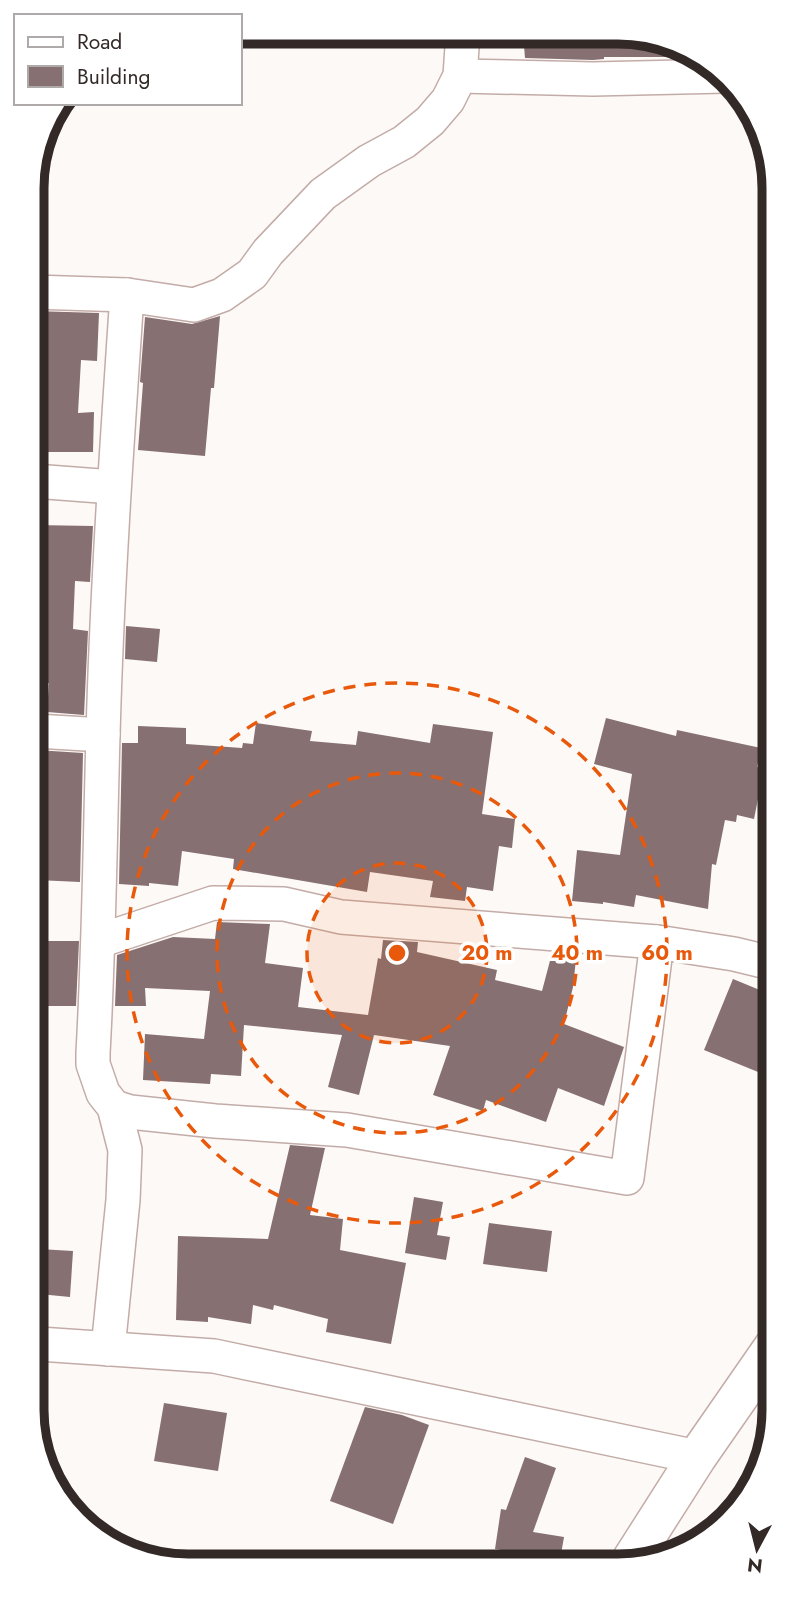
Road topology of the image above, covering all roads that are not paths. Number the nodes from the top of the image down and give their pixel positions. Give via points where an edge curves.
1 (462, 44) edge
2 (703, 72) edge
3 (460, 76) junction
4 (44, 292) edge
5 (127, 295) junction
6 (44, 482) edge
7 (113, 487) junction
8 (44, 731) edge
9 (103, 735) junction
10 (99, 942) junction
11 (657, 942) junction
12 (762, 961) edge
13 (114, 1107) junction
14 (44, 1344) edge
15 (108, 1349) junction
16 (762, 1363) edge
17 (697, 1457) junction
18 (636, 1553) edge

1 - 3 street
2 - 3 street via 593,79
3 - 5 street via 430,121 323,194 252,274 222,295 194,305
4 - 5 street
5 - 7 street
6 - 7 street
7 - 9 street
8 - 9 street
9 - 10 street
10 - 11 street via 213,903 284,904 341,917
10 - 13 street via 93,1064 103,1093
11 - 12 street
11 - 13 street via 627,1178 347,1130 203,1120
13 - 15 street via 125,1150
14 - 15 street
15 - 17 street via 214,1356
16 - 17 street
17 - 18 street

